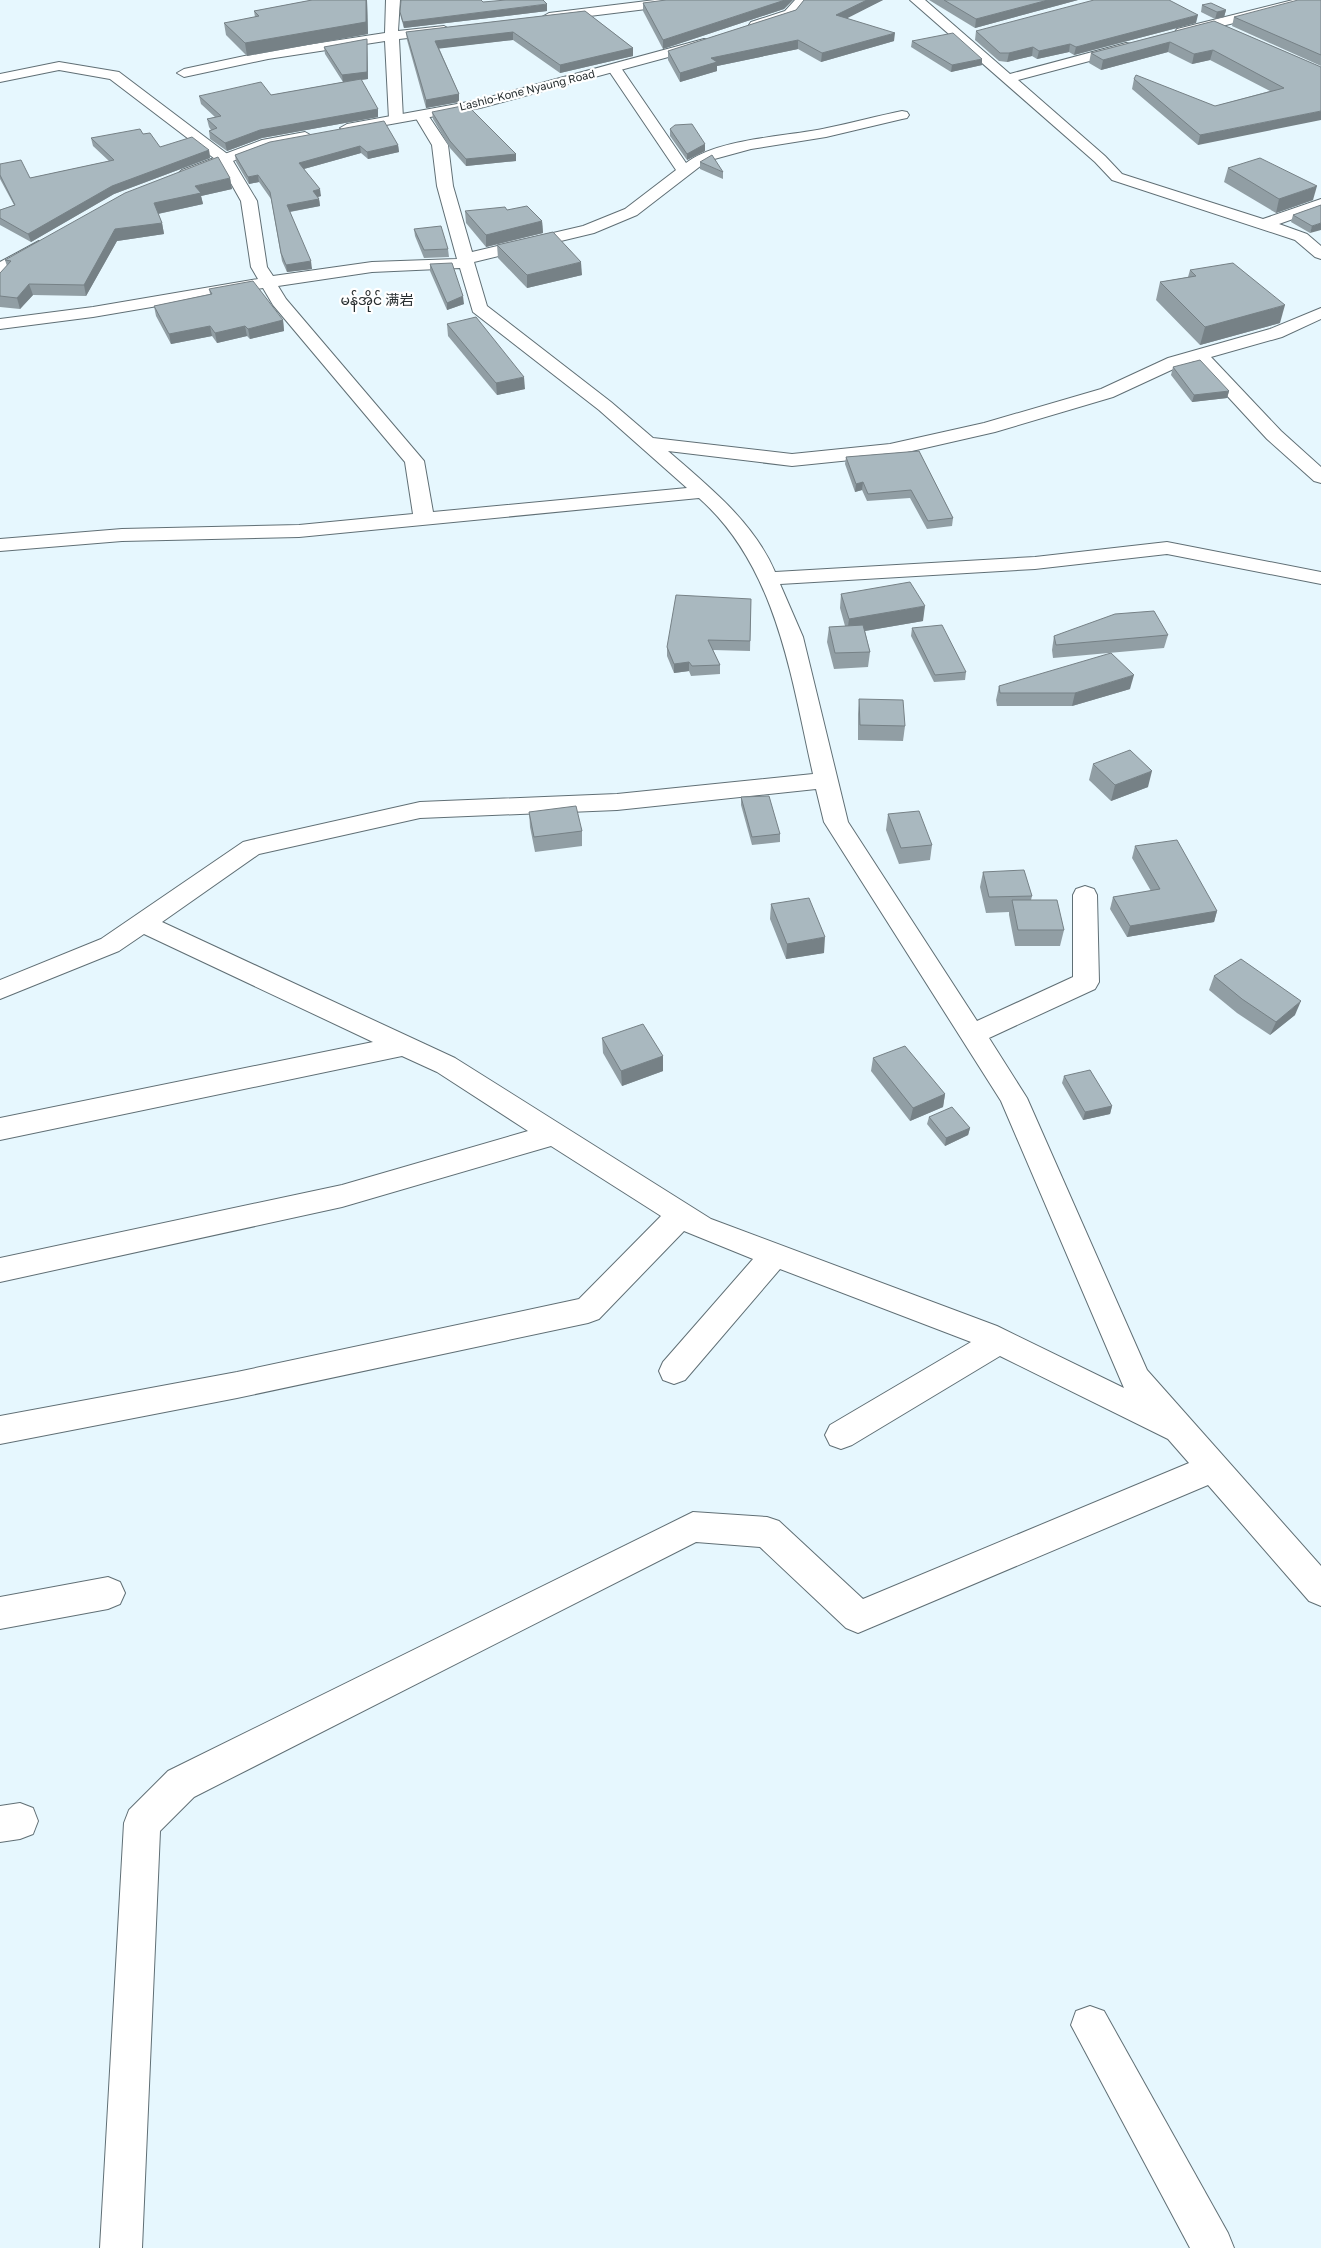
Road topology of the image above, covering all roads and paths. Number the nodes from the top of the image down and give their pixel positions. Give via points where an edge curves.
1 (392, 0) edge
2 (687, 0) edge
3 (802, 0) edge
4 (918, 0) edge
5 (1309, 0) edge
6 (1196, 16) edge
7 (538, 18) edge
8 (1211, 24) junction
9 (460, 28) edge
10 (744, 29) edge
11 (1229, 32) edge
12 (979, 33) edge
13 (1165, 36) edge
14 (391, 37) junction
15 (717, 38) edge
16 (960, 38) junction
17 (1137, 44) edge
18 (614, 68) junction
19 (184, 73) dead end
20 (0, 78) edge
21 (1006, 79) junction
22 (421, 115) junction
23 (902, 115) dead end
24 (396, 119) junction
25 (225, 159) junction
26 (684, 171) junction
27 (173, 179) edge
28 (1321, 204) edge
29 (1262, 225) junction
30 (52, 239) edge
31 (1321, 254) edge
32 (466, 261) junction
33 (0, 269) edge
34 (268, 282) junction
35 (1321, 313) edge
36 (0, 324) edge
37 (1200, 356) junction
38 (647, 443) junction
39 (1321, 477) edge
40 (703, 492) junction
41 (424, 519) junction
42 (0, 545) edge
43 (1321, 578) edge
44 (767, 579) junction
45 (826, 780) junction
46 (1084, 895) dead end
47 (142, 923) junction
48 (0, 990) edge
49 (972, 1035) junction
50 (403, 1046) junction
51 (0, 1129) edge
52 (555, 1134) junction
53 (681, 1215) junction
54 (775, 1255) junction
55 (0, 1270) edge
56 (999, 1342) junction
57 (674, 1371) dead end
58 (0, 1430) edge
59 (1182, 1432) junction
60 (841, 1435) dead end
61 (1214, 1468) junction
62 (1321, 1590) edge
63 (108, 1593) dead end
64 (0, 1613) edge
65 (1090, 2024) dead end
66 (121, 2248) edge
67 (1213, 2248) edge

1 - 14 street
2 - 7 street
3 - 10 street via 790,14
4 - 16 street
5 - 8 street
6 - 8 street
8 - 11 street
8 - 13 street
9 - 14 street
12 - 16 street
14 - 19 street via 342,42
14 - 24 street
15 - 18 street, Lashio-Kone Nyaung Road
16 - 21 street
17 - 21 street
18 - 22 street, Lashio-Kone Nyaung Road via 480,104
18 - 26 street
20 - 25 street via 59,66 114,74
21 - 29 street via 1117,177
22 - 24 street, Lashio-Kone Nyaung Road
22 - 32 street via 440,145 445,186
23 - 26 street via 826,133 750,145 702,158
24 - 25 street, Lashio-Kone Nyaung Road via 267,143
25 - 27 street, Lashio-Kone Nyaung Road
25 - 34 street via 249,201 259,267
26 - 32 street via 631,212 588,230
28 - 29 street
29 - 31 street via 1301,238
30 - 33 street
32 - 34 street via 373,267
32 - 38 street via 479,308 605,406
34 - 36 street via 58,319
34 - 41 street via 279,301 414,461
35 - 37 street via 1276,333
37 - 38 street via 1174,362 1108,393 988,428 890,450 792,460
37 - 39 street via 1274,434
38 - 40 street
40 - 41 street
40 - 44 street via 719,506 759,558
41 - 42 street via 299,531 122,535
43 - 44 street via 1167,548 1035,563
44 - 45 street via 792,637
45 - 47 street via 617,802 420,810 252,848
45 - 49 street via 836,822
46 - 49 street via 1086,982
47 - 48 street via 110,945
47 - 50 street
49 - 59 street via 1013,1098 1135,1379
50 - 51 street
50 - 52 street via 446,1065
52 - 53 street
52 - 55 street via 342,1196
53 - 54 street via 701,1227
53 - 58 street via 588,1310 237,1385
54 - 56 street
54 - 57 street
56 - 59 street
56 - 60 street
59 - 61 street
61 - 62 street
61 - 66 street via 858,1618 767,1532 693,1527 181,1784 142,1823
63 - 64 street
65 - 67 street

